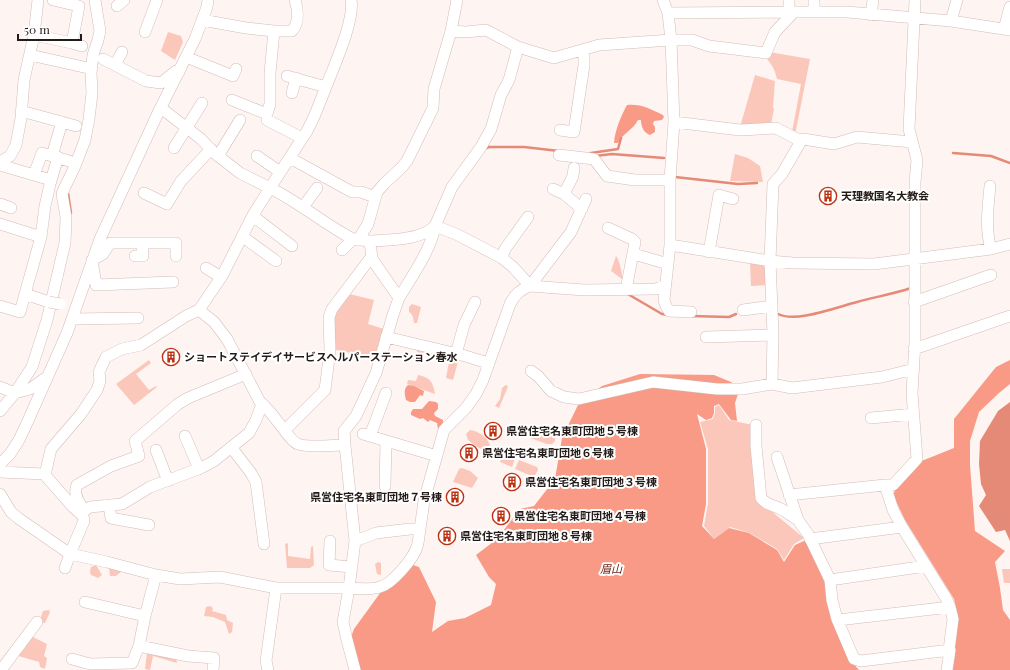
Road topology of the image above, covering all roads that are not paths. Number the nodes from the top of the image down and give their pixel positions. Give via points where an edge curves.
1 (38, 0) edge
2 (53, 0) edge
3 (95, 0) edge
4 (157, 0) edge
5 (208, 0) edge
6 (295, 0) edge
7 (351, 0) edge
8 (457, 0) edge
9 (663, 0) edge
10 (789, 0) edge
11 (873, 0) edge
12 (915, 0) edge
13 (957, 0) edge
14 (814, 6) edge
15 (1010, 7) edge
16 (668, 12) junction
17 (792, 12) junction
18 (871, 14) junction
19 (915, 18) junction
20 (202, 20) junction
21 (951, 22) junction
22 (1007, 29) edge
23 (274, 31) junction
24 (450, 31) junction
25 (144, 32) dead end
26 (34, 35) junction
27 (671, 40) junction
28 (518, 47) junction
29 (584, 50) junction
30 (122, 52) dead end
31 (30, 55) junction
32 (186, 57) junction
33 (103, 59) dead end
34 (115, 65) junction
35 (88, 68) dead end
36 (179, 72) junction
37 (233, 76) dead end
38 (326, 87) junction
39 (292, 92) dead end
40 (232, 100) dead end
41 (202, 102) dead end
42 (161, 108) junction
43 (21, 111) junction
44 (240, 120) dead end
45 (267, 120) dead end
46 (62, 122) junction
47 (674, 122) junction
48 (76, 126) dead end
49 (186, 127) junction
50 (560, 130) dead end
51 (302, 138) junction
52 (801, 141) junction
53 (912, 142) junction
54 (174, 148) dead end
55 (214, 153) junction
56 (559, 154) dead end
57 (55, 156) junction
58 (257, 156) dead end
59 (290, 158) junction
60 (69, 161) dead end
61 (0, 164) edge
62 (574, 168) dead end
63 (280, 172) junction
64 (34, 175) junction
65 (670, 180) junction
66 (50, 184) junction
67 (990, 186) dead end
68 (270, 188) junction
69 (317, 188) dead end
70 (553, 189) dead end
71 (564, 194) junction
72 (375, 197) junction
73 (149, 198) dead end
74 (733, 199) dead end
75 (0, 204) edge
76 (303, 207) junction
77 (11, 208) dead end
78 (253, 216) junction
79 (528, 217) dead end
80 (0, 224) edge
81 (435, 226) junction
82 (608, 228) dead end
83 (41, 237) junction
84 (243, 237) junction
85 (355, 240) junction
86 (370, 241) junction
87 (142, 243) junction
88 (1010, 244) edge
89 (670, 245) junction
90 (292, 246) dead end
91 (991, 249) junction
92 (342, 250) dead end
93 (709, 252) junction
94 (634, 254) junction
95 (135, 256) dead end
96 (176, 256) dead end
97 (372, 256) junction
98 (502, 258) junction
99 (92, 260) junction
100 (914, 260) junction
101 (276, 261) dead end
102 (770, 261) junction
103 (668, 264) junction
104 (206, 268) dead end
105 (991, 275) dead end
106 (221, 277) junction
107 (173, 282) dead end
108 (530, 286) junction
109 (665, 286) junction
110 (626, 290) junction
111 (25, 294) junction
112 (399, 298) junction
113 (475, 302) dead end
114 (914, 302) junction
115 (0, 306) edge
116 (772, 306) junction
117 (200, 310) junction
118 (743, 310) dead end
119 (691, 312) dead end
120 (74, 314) junction
121 (1010, 316) edge
122 (138, 318) dead end
123 (773, 335) junction
124 (386, 337) junction
125 (706, 337) dead end
126 (914, 349) junction
127 (456, 354) junction
128 (488, 363) junction
129 (914, 369) junction
130 (531, 371) dead end
131 (246, 374) junction
132 (48, 377) junction
133 (772, 384) junction
134 (0, 387) edge
135 (15, 393) junction
136 (386, 393) dead end
137 (262, 404) junction
138 (0, 411) edge
139 (914, 414) junction
140 (871, 418) dead end
141 (756, 425) dead end
142 (285, 430) junction
143 (185, 436) dead end
144 (386, 441) junction
145 (345, 445) junction
146 (231, 447) junction
147 (156, 450) dead end
148 (436, 456) junction
149 (777, 457) dead end
150 (0, 464) edge
151 (199, 469) junction
152 (0, 472) edge
153 (45, 475) junction
154 (168, 481) junction
155 (885, 485) junction
156 (385, 486) dead end
157 (0, 494) edge
158 (790, 495) junction
159 (109, 505) junction
160 (82, 512) junction
161 (797, 518) junction
162 (144, 527) dead end
163 (902, 527) junction
164 (420, 529) junction
165 (810, 538) junction
166 (355, 540) junction
167 (330, 542) dead end
168 (264, 544) dead end
169 (70, 554) junction
170 (926, 566) junction
171 (352, 567) junction
172 (65, 568) dead end
173 (156, 575) junction
174 (830, 580) junction
175 (276, 588) junction
176 (349, 588) junction
177 (85, 602) dead end
178 (950, 607) junction
179 (145, 616) junction
180 (838, 620) junction
181 (37, 622) dead end
182 (139, 646) junction
183 (949, 650) junction
184 (72, 659) dead end
185 (90, 667) edge
186 (1, 670) edge
187 (213, 670) edge
188 (268, 670) edge
189 (355, 670) edge
190 (947, 670) edge

1 - 26 street
2 - 26 street via 79,6 77,44
3 - 135 street via 100,31 93,55 92,99 85,140 62,194 67,225 64,250 47,320 32,367
4 - 25 street
5 - 20 street
6 - 23 street via 295,27 292,31
7 - 38 street via 348,26
8 - 24 street
9 - 16 street
10 - 17 street
11 - 18 street
12 - 19 street
13 - 21 street
14 - 17 street
14 - 18 street
15 - 22 street
16 - 17 street
16 - 27 street
17 - 27 street via 774,32 766,53 710,46 692,40
18 - 19 street
19 - 21 street
19 - 53 street via 909,129
20 - 23 street
20 - 32 street
21 - 22 street
23 - 40 street via 269,49 270,73 265,93 270,104 267,114
24 - 28 street via 486,30
24 - 72 street via 434,89 434,108 407,160 380,188
26 - 31 street
27 - 29 street via 598,45
27 - 47 street
28 - 29 street via 554,58
28 - 81 street via 509,80 502,90 490,129 481,147 452,187
29 - 50 street via 574,132
30 - 34 street
31 - 35 street
31 - 43 street
32 - 36 street
32 - 37 street
33 - 34 street
34 - 36 street via 146,81 161,83 176,71
36 - 42 street
38 - 39 street via 292,77
38 - 51 street
41 - 49 street
42 - 49 street
42 - 99 street
43 - 46 street
43 - 61 street via 16,145 10,156
44 - 55 street
45 - 51 street
46 - 48 street
46 - 57 street
47 - 52 street via 740,130 776,128
47 - 65 street
49 - 54 street
49 - 55 street via 201,138
51 - 59 street
52 - 53 street via 803,139 834,144 857,137
52 - 102 street via 782,174 773,184
53 - 100 street via 917,160 914,182
55 - 68 street via 240,173
55 - 73 street via 181,181 167,204
56 - 65 street via 594,159 607,176 635,180
57 - 60 street
57 - 64 street via 42,153
57 - 66 street
58 - 63 street
59 - 63 street
59 - 72 street via 352,192
61 - 64 street
62 - 71 street
63 - 68 street
64 - 66 street via 51,180
65 - 89 street
66 - 83 street
67 - 91 street via 987,215 988,241
68 - 76 street
68 - 78 street
69 - 76 street
70 - 71 street
71 - 108 street via 584,204 571,232
72 - 85 street via 368,224
74 - 93 street via 716,194
75 - 77 street
76 - 85 street
78 - 84 street
78 - 90 street via 285,236
79 - 98 street via 505,249
80 - 83 street
81 - 86 street via 432,230 417,235
81 - 98 street
81 - 112 street via 427,249
82 - 94 street via 632,239 635,242
83 - 111 street
84 - 101 street
84 - 106 street
85 - 86 street
85 - 92 street
86 - 97 street
87 - 95 street via 143,256
87 - 96 street via 176,243
87 - 99 street via 110,243 103,254
88 - 91 street
89 - 93 street
89 - 103 street
91 - 100 street
93 - 102 street
94 - 103 street
94 - 110 street
97 - 112 street
97 - 142 street via 330,314 330,350 325,390
98 - 108 street
99 - 107 street via 96,285
99 - 120 street
100 - 102 street via 874,264
100 - 114 street
102 - 116 street
103 - 109 street
104 - 106 street
105 - 114 street
106 - 117 street
108 - 110 street
108 - 128 street via 515,294
109 - 110 street
109 - 119 street via 664,300 669,310
111 - 115 street via 20,312
111 - 120 street via 55,303
112 - 124 street
113 - 127 street via 464,325
114 - 126 street
116 - 118 street
116 - 123 street
117 - 131 street via 214,322 227,339
117 - 153 street via 141,345 122,349 106,357 99,372 97,390 81,414 51,449
120 - 122 street
120 - 132 street
121 - 126 street
123 - 125 street via 737,340
123 - 133 street
124 - 127 street
124 - 145 street via 376,373 356,416 344,431
126 - 129 street
127 - 128 street
128 - 148 street via 476,394 444,430
129 - 133 street via 882,377 806,387 792,388
129 - 139 street
130 - 133 street via 552,391 564,397 579,399 653,382 717,390
131 - 137 street
131 - 160 street via 178,404 135,441 139,456 111,466 77,485 75,489
132 - 135 street via 30,389
132 - 150 street via 19,440
134 - 135 street
135 - 138 street
136 - 144 street via 379,402 366,435
137 - 142 street
137 - 146 street via 249,433
139 - 140 street
139 - 155 street via 917,459 893,485
141 - 161 street via 752,437 756,446 761,498 769,505
142 - 145 street via 294,443 299,445
143 - 151 street
144 - 148 street
144 - 156 street
145 - 166 street
146 - 151 street
146 - 168 street via 256,482
147 - 154 street
148 - 164 street via 424,501
149 - 158 street
151 - 154 street
152 - 153 street
153 - 160 street
154 - 159 street via 150,487 122,504
155 - 158 street
155 - 163 street
157 - 169 street via 11,512
158 - 161 street
159 - 160 street via 90,507
159 - 162 street via 112,518
160 - 169 street via 84,521
161 - 165 street
163 - 165 street
163 - 170 street
164 - 166 street via 376,533
164 - 176 street via 417,548 402,571 390,582 381,587
165 - 174 street
166 - 171 street
167 - 171 street via 329,565
169 - 172 street
169 - 173 street
170 - 174 street
170 - 178 street
171 - 176 street
173 - 175 street via 180,579 220,577
173 - 179 street
174 - 180 street
175 - 176 street
175 - 188 street via 266,661
176 - 189 street via 343,622
177 - 179 street
178 - 180 street
178 - 183 street via 952,619
179 - 182 street
180 - 183 street via 854,659 861,661
181 - 186 street
182 - 185 street via 132,663
182 - 187 street via 188,656 214,658
183 - 190 street
184 - 185 street

